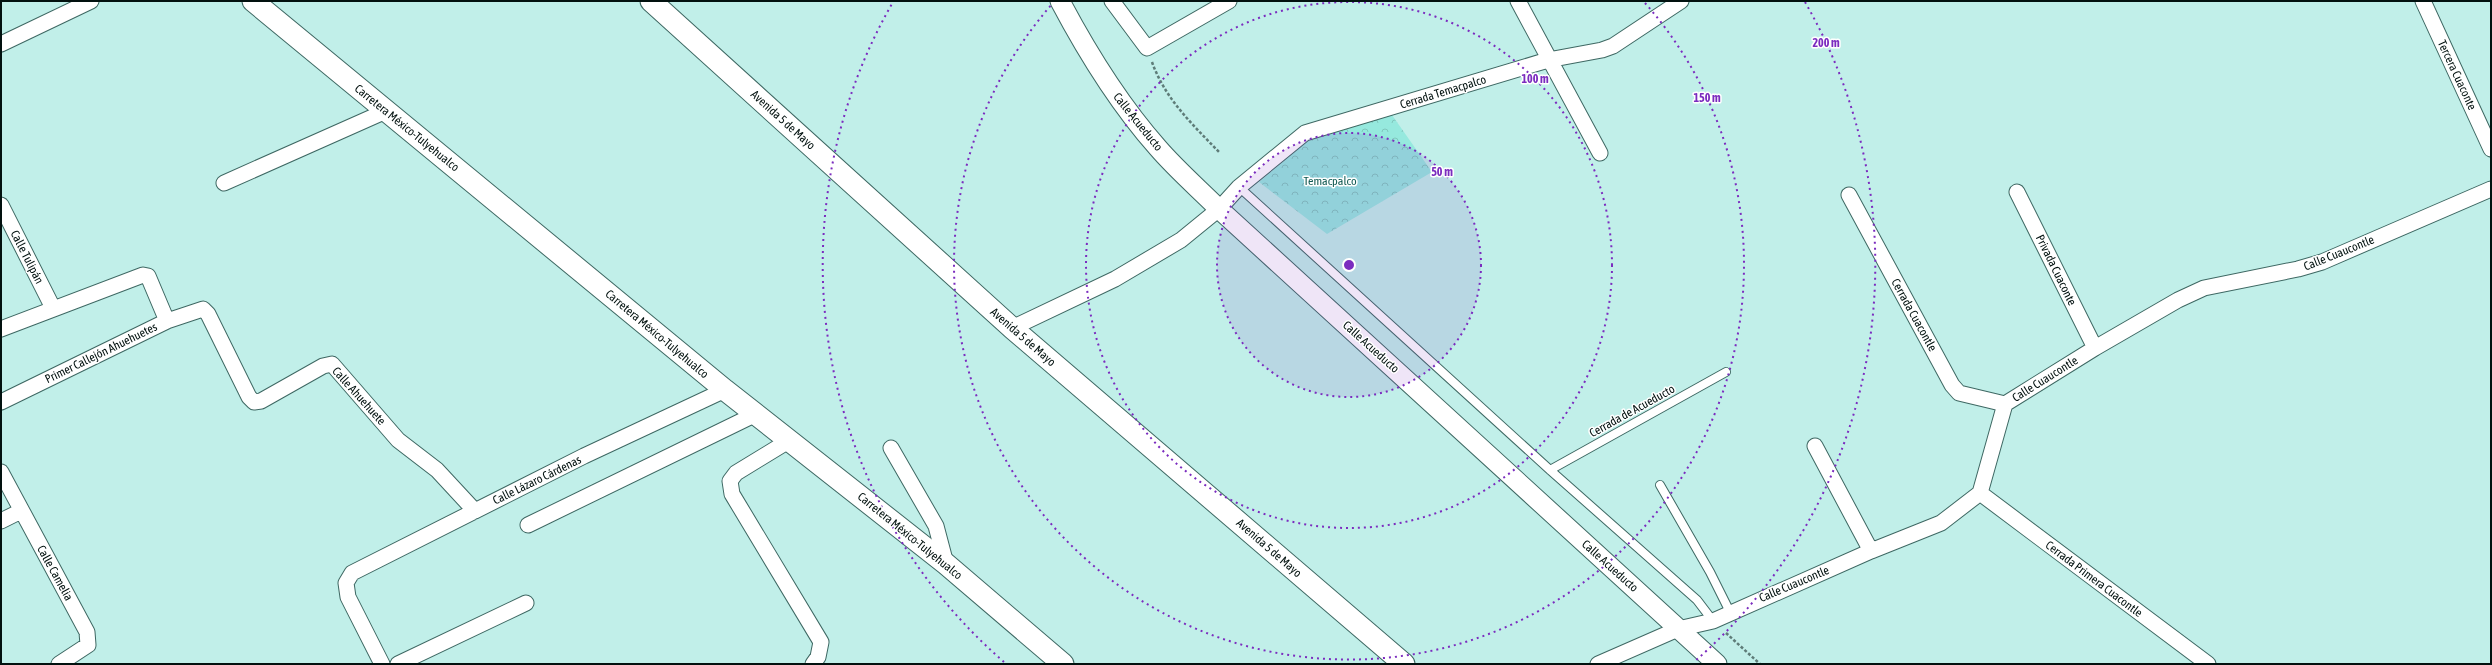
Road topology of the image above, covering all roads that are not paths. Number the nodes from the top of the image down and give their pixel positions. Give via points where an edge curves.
1 (90, 1) edge
2 (253, 1) edge
3 (651, 1) edge
4 (1060, 1) edge
5 (1112, 1) edge
6 (1229, 1) edge
7 (1518, 1) edge
8 (1681, 1) edge
9 (2423, 1) edge
10 (1, 44) edge
11 (1548, 60) junction
12 (386, 111) junction
13 (2491, 149) edge
14 (1600, 153) dead end
15 (224, 183) dead end
16 (1239, 187) junction
17 (2491, 189) edge
18 (2017, 192) dead end
19 (1849, 195) dead end
20 (1, 205) edge
21 (1219, 209) junction
22 (53, 308) junction
23 (203, 309) joint
24 (167, 321) junction
25 (1012, 328) junction
26 (1, 329) edge
27 (2095, 348) junction
28 (1726, 372) dead end
29 (725, 390) junction
30 (1, 402) edge
31 (2005, 404) junction
32 (756, 414) junction
33 (790, 440) junction
34 (1815, 446) dead end
35 (891, 448) dead end
36 (1550, 470) junction
37 (1, 472) edge
38 (1660, 485) dead end
39 (1980, 493) junction
40 (475, 510) junction
41 (21, 511) junction
42 (1, 521) edge
43 (528, 525) dead end
44 (1871, 551) junction
45 (946, 564) junction
46 (526, 603) dead end
47 (1730, 612) junction
48 (1713, 621) junction
49 (1678, 629) junction
50 (59, 664) edge
51 (382, 664) edge
52 (398, 664) edge
53 (812, 664) edge
54 (1063, 664) edge
55 (1404, 664) edge
56 (1598, 664) edge
57 (1716, 664) edge
58 (2208, 664) edge

1 - 10 street
2 - 12 main road, Carretera México-Tulyehualco
3 - 25 main road, Avenida 5 de Mayo
4 - 21 street, Calle Acueducto via 1079,37 1118,98 1159,149
5 - 6 street via 1147,48
7 - 11 street
8 - 11 street, Cerrada Temacpalco via 1613,46
9 - 13 street, Tercera Cuaconte
11 - 14 street
11 - 16 street, Cerrada Temacpalco via 1305,133
12 - 15 street
12 - 29 main road, Carretera México-Tulyehualco
16 - 21 street, Cerrada Temacpalco
16 - 36 lane
17 - 27 street, Calle Cuaucontle via 2322,262 2204,288 2178,300
18 - 27 street, Privada Cuaconte
19 - 31 street, Cerrada Cuacontle via 1952,385 1959,393
20 - 22 street, Calle Tulipán
21 - 25 street, Cerrada Temacpalco via 1181,240 1121,275
21 - 49 street, Calle Acueducto
22 - 24 street via 143,275 148,276
22 - 26 street
23 - 24 street, Primer Callejón Ahuehuetes
23 - 40 street, Calle Ahuehuete via 254,402 261,401 323,366 332,364 398,440 437,470
24 - 30 street, Primer Callejón Ahuehuetes
25 - 55 main road, Avenida 5 de Mayo
27 - 31 street, Calle Cuaucontle
28 - 36 lane, Cerrada de Acueducto
29 - 32 main road, Carretera México-Tulyehualco
29 - 40 street, Calle Lázaro Cárdenas
31 - 39 street, Calle Cuaucontle
32 - 33 main road, Carretera México-Tulyehualco
32 - 43 street
33 - 45 main road, Carretera México-Tulyehualco
33 - 53 street via 736,473 730,482 732,494 822,642 818,657
34 - 44 street
35 - 45 street via 936,526
36 - 48 lane via 1697,600
37 - 41 street, Calle Camelia
38 - 47 lane
39 - 44 street, Calle Cuaucontle via 1941,524
39 - 58 street, Cerrada Primera Cuacontle
40 - 51 street, Calle Lázaro Cárdenas via 352,573 346,583 348,596
41 - 42 street
41 - 50 street, Calle Camelia via 87,632 88,645
44 - 47 street, Calle Cuaucontle
45 - 54 main road, Carretera México-Tulyehualco
46 - 52 street
47 - 48 street, Calle Cuaucontle
48 - 49 street, Calle Cuaucontle
49 - 56 street, Calle Cuaucontle
49 - 57 street, Calle Acueducto

